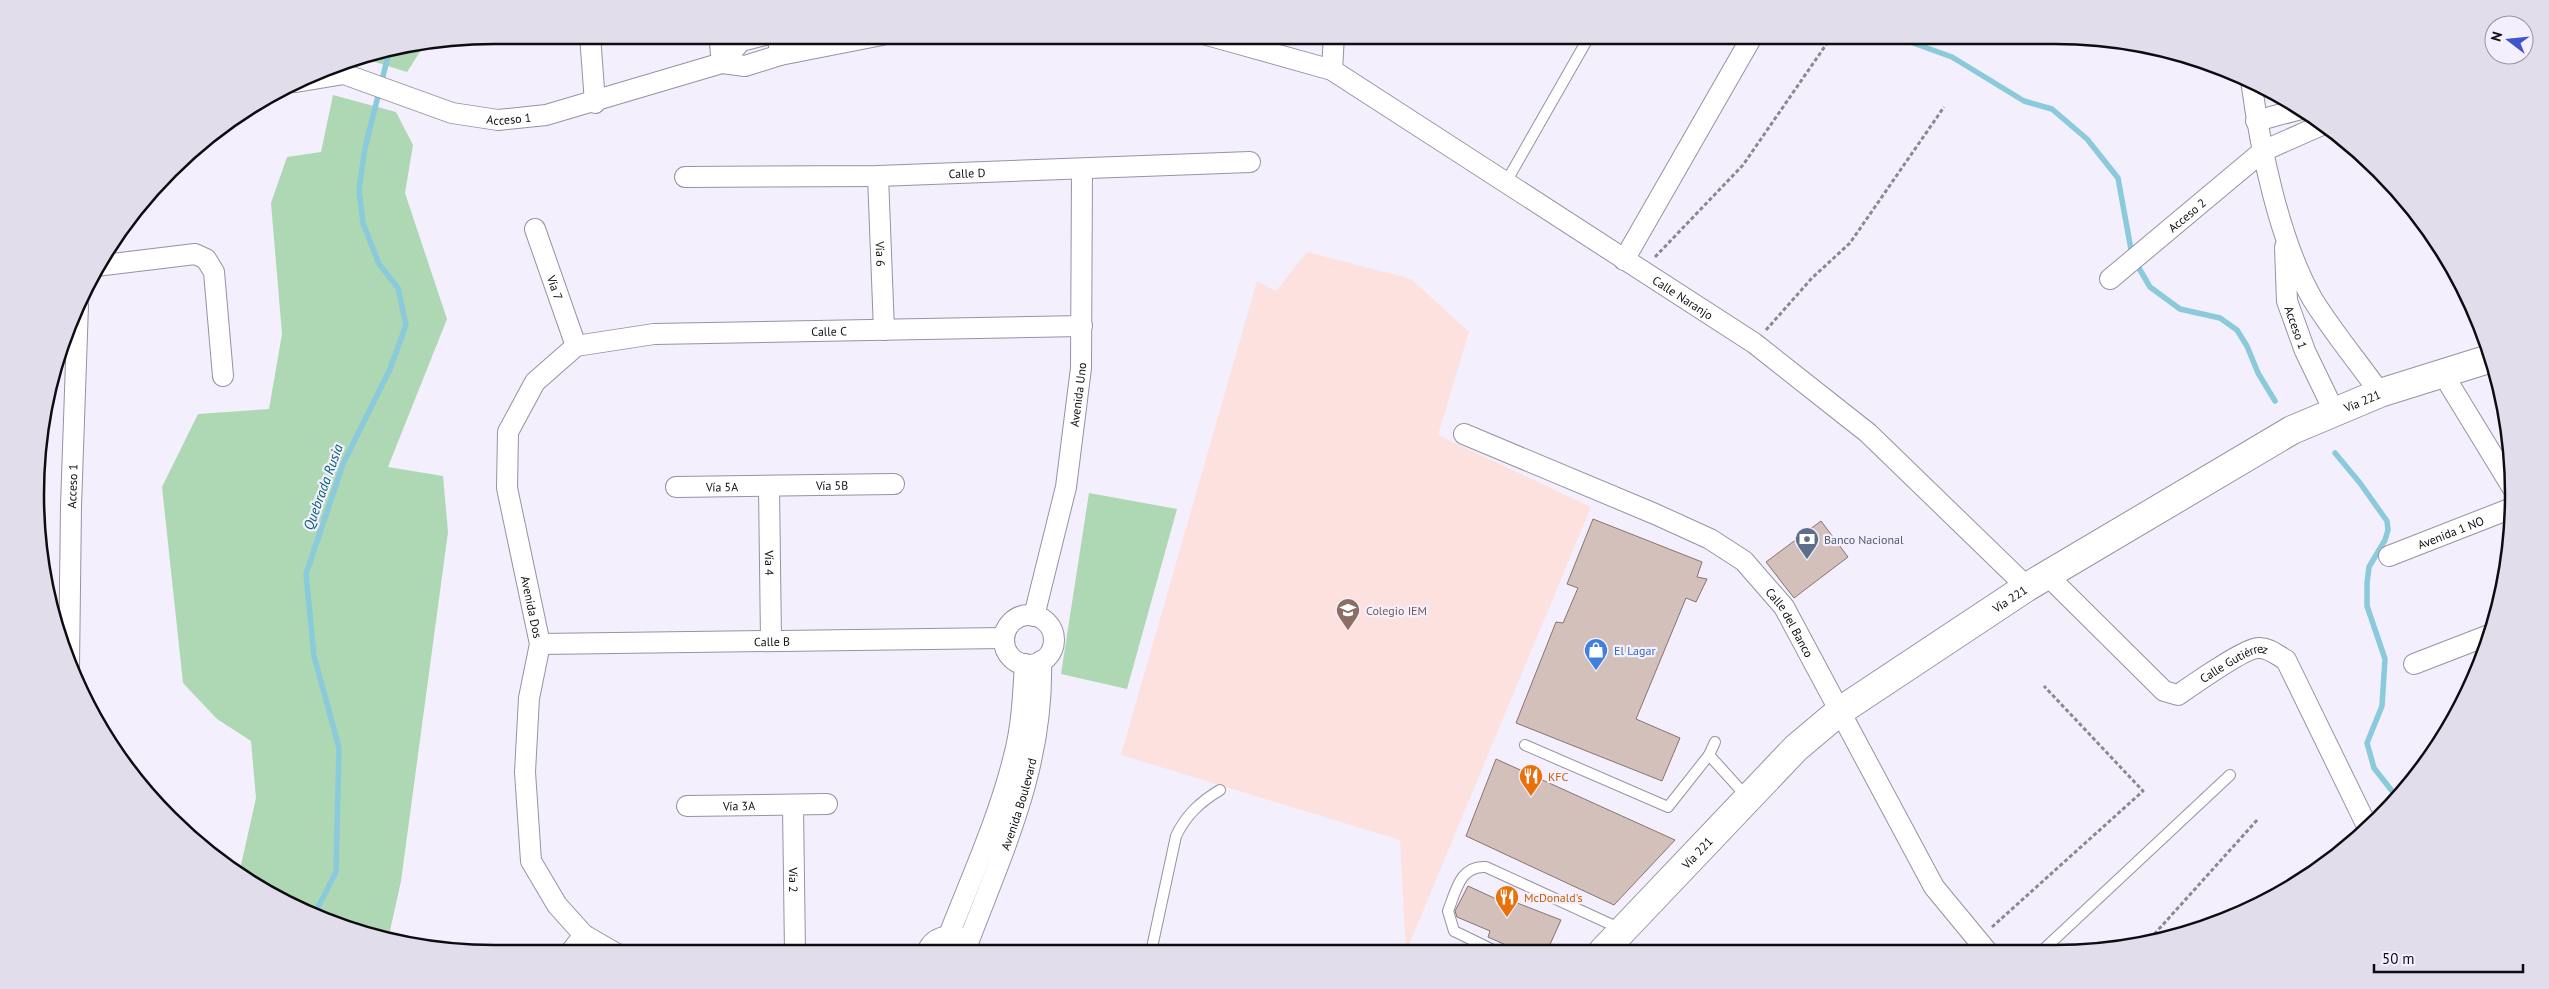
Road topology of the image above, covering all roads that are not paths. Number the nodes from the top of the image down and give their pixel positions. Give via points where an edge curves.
1 (591, 44) edge
2 (721, 44) edge
3 (738, 44) edge
4 (779, 44) edge
5 (836, 44) edge
6 (1239, 44) edge
7 (1333, 44) edge
8 (1585, 44) edge
9 (1748, 44) edge
10 (780, 55) junction
11 (722, 63) junction
12 (1332, 70) junction
13 (332, 74) edge
14 (2252, 89) edge
15 (595, 102) junction
16 (2292, 112) edge
17 (2256, 122) junction
18 (2316, 128) edge
19 (2263, 151) junction
20 (1250, 162) dead end
21 (1082, 169) junction
22 (878, 176) junction
23 (686, 178) dead end
24 (1505, 184) junction
25 (535, 229) dead end
26 (2285, 238) junction
27 (1624, 260) junction
28 (107, 265) edge
29 (2110, 279) dead end
30 (77, 324) edge
31 (1082, 326) junction
32 (884, 330) junction
33 (576, 346) junction
34 (2484, 360) edge
35 (2443, 374) junction
36 (223, 376) dead end
37 (2380, 393) junction
38 (2334, 411) junction
39 (1464, 434) dead end
40 (2504, 474) edge
41 (894, 484) dead end
42 (676, 487) dead end
43 (769, 487) junction
44 (2504, 511) edge
45 (2389, 556) dead end
46 (2037, 581) junction
47 (1034, 616) junction
48 (1004, 638) junction
49 (2481, 638) edge
50 (771, 640) junction
51 (69, 642) edge
52 (540, 644) junction
53 (1033, 662) junction
54 (2414, 664) dead end
55 (1840, 710) junction
56 (1715, 742) dead end
57 (1526, 745) dead end
58 (1709, 755) junction
59 (2230, 776) dead end
60 (1220, 790) dead end
61 (1748, 798) junction
62 (827, 804) dead end
63 (687, 806) dead end
64 (793, 806) junction
65 (2365, 821) edge
66 (1622, 929) junction
67 (584, 935) junction
68 (949, 935) junction
69 (577, 945) edge
70 (601, 945) edge
71 (795, 945) edge
72 (931, 945) edge
73 (968, 945) edge
74 (972, 945) edge
75 (1153, 945) edge
76 (1483, 945) edge
77 (1608, 945) edge
78 (1980, 945) edge
79 (2048, 945) edge

1 - 15 street
2 - 11 street
3 - 11 street
4 - 10 street
5 - 10 street, Acceso 1
6 - 12 street, Calle Naranjo
7 - 12 street
8 - 24 lane
9 - 27 street
10 - 11 street, Acceso 1 via 745,66
11 - 15 street, Acceso 1
12 - 24 street, Calle Naranjo
13 - 15 street, Acceso 1 via 351,76 452,112 498,120 546,115
14 - 17 street, Acceso 1
16 - 17 street
17 - 19 street, Acceso 1
18 - 19 street, Acceso 2
19 - 26 street, Acceso 1
19 - 29 street, Acceso 2
20 - 21 street, Calle D
21 - 22 street, Calle D
21 - 31 street, Avenida Uno
22 - 23 street, Calle D
22 - 32 street, Vía 6
24 - 27 street, Calle Naranjo
25 - 33 street, Vía 7
26 - 37 street, Acceso 1 via 2313,299
26 - 38 street, Acceso 1 via 2287,301 2304,351
27 - 46 street, Calle Naranjo via 1754,343 1868,433
28 - 36 street via 195,254 206,259 214,272
30 - 51 street, Acceso 1 via 70,506
31 - 32 street, Calle C
31 - 47 street, Avenida Uno via 1081,368 1066,487
32 - 33 street, Calle C via 654,334
33 - 52 street, Avenida Dos via 535,382 508,432 507,488
34 - 35 main road, Vía 221
35 - 37 main road, Vía 221
35 - 40 street
37 - 38 main road, Vía 221
38 - 46 main road, Vía 221 via 2292,430
39 - 55 street, Calle del Banco via 1710,539 1744,561 1784,607
41 - 43 street, Vía 5B
42 - 43 street, Vía 5A
43 - 50 street, Vía 4
44 - 45 street, Avenida 1 NO
46 - 55 main road, Vía 221
46 - 65 street, Calle Gutiérrez via 2164,691 2178,695 2221,666 2257,648 2271,650 2286,660
47 - 48 street via 1028,614 1016,618 1008,626
47 - 53 street via 1047,622 1052,631 1052,650
48 - 50 street, Calle B
48 - 53 street via 1006,651 1015,660
49 - 54 street
50 - 52 street, Calle B
52 - 67 street, Avenida Dos via 529,698 526,772 531,861 557,905
53 - 68 street, Avenida Boulevard via 1014,755 993,824
53 - 74 street, Avenida Boulevard via 1042,692 1035,749 1024,795
55 - 61 main road, Vía 221 via 1796,748
55 - 78 street, Calle del Banco via 1934,887
56 - 58 lane
57 - 58 lane via 1668,808
58 - 61 lane
59 - 79 lane
60 - 75 lane via 1206,798 1184,820 1176,836
61 - 66 main road, Vía 221
62 - 64 street, Vía 3A
63 - 64 street, Vía 3A
64 - 71 street, Vía 2
66 - 76 lane via 1486,867 1477,866 1462,877 1448,911 1454,931
66 - 77 main road, Vía 221
67 - 69 street
67 - 70 street, Avenida Dos
68 - 72 street
68 - 73 street via 960,937

